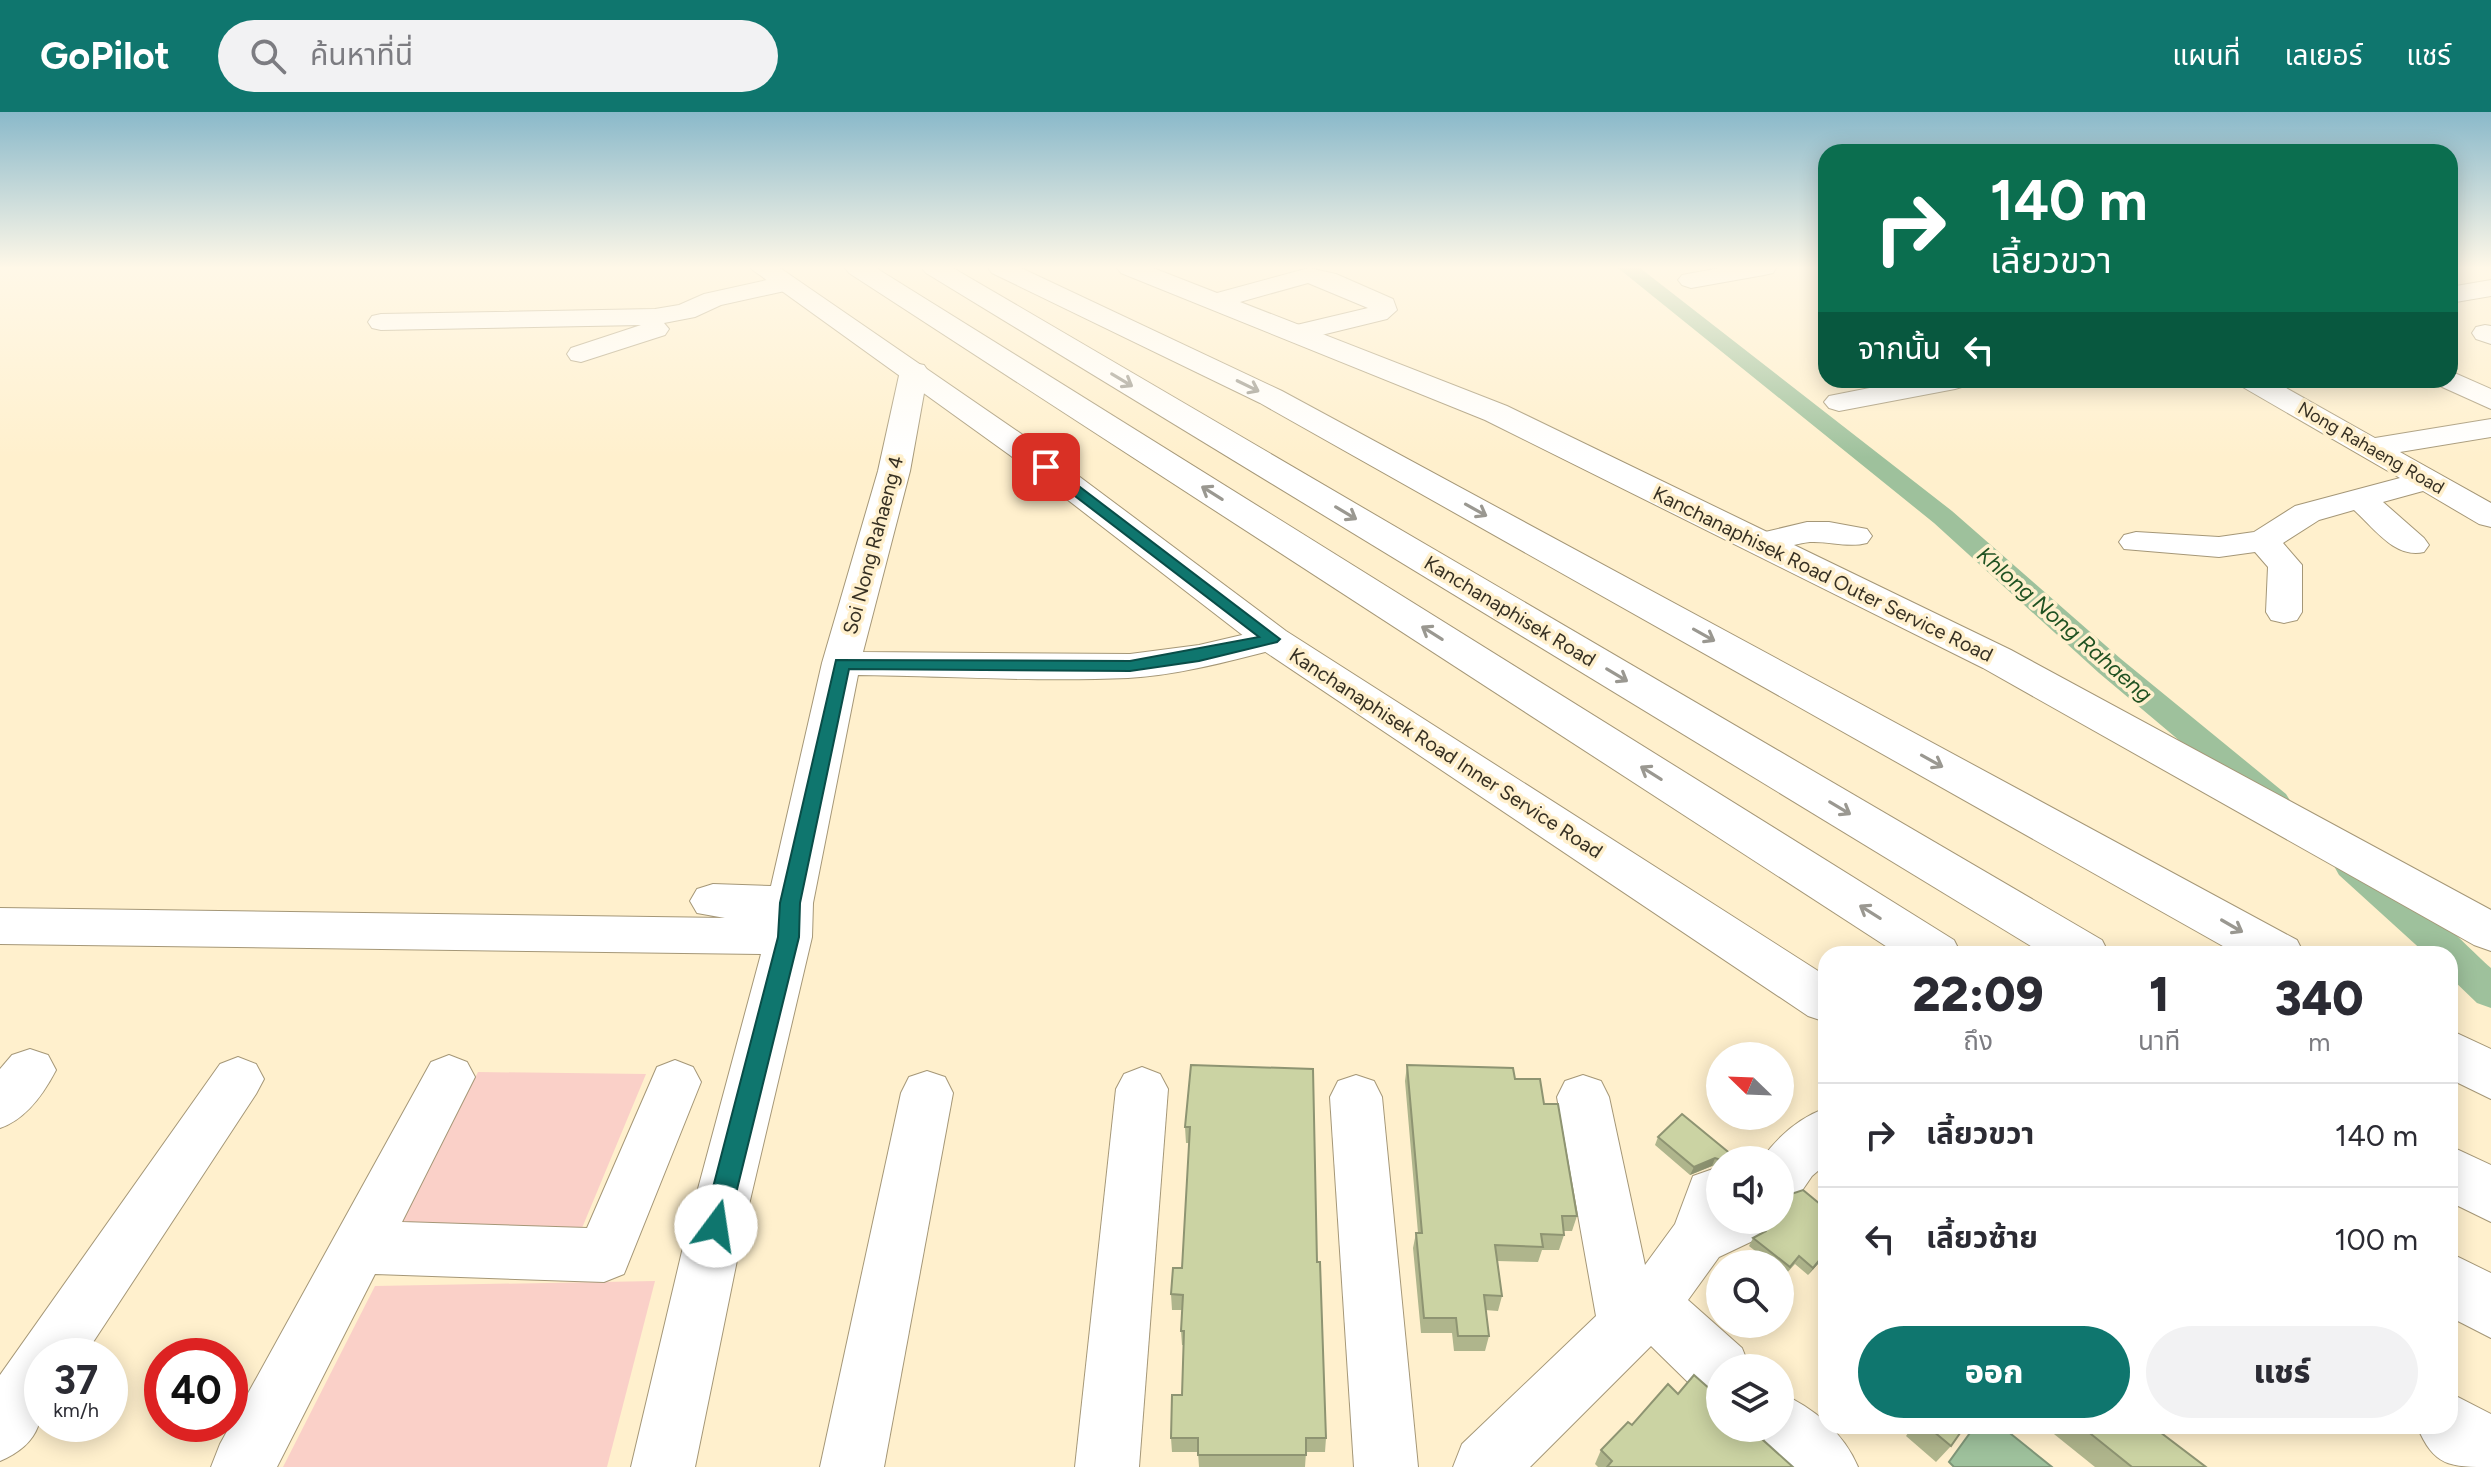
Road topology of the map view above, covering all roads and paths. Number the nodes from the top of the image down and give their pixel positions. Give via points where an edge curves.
1 (649, 331) edge
2 (855, 331) edge
3 (955, 331) edge
4 (1041, 331) edge
5 (1133, 331) edge
6 (1292, 331) edge
7 (1304, 331) edge
8 (1297, 333) junction
9 (581, 354) dead end
10 (914, 371) junction
11 (2458, 384) edge
12 (1913, 388) edge
13 (2265, 388) edge
14 (2491, 400) edge
15 (1839, 402) dead end
16 (2491, 428) edge
17 (2372, 448) junction
18 (2428, 480) junction
19 (2360, 499) junction
20 (2491, 517) edge
21 (1855, 536) dead end
22 (2263, 541) junction
23 (2136, 542) dead end
24 (1760, 543) junction
25 (2412, 545) dead end
26 (2284, 612) dead end
27 (1272, 639) junction
28 (841, 663) junction
29 (713, 901) dead end
30 (789, 920) junction
31 (0, 926) edge
32 (2491, 932) edge
33 (1923, 946) edge
34 (2071, 946) edge
35 (2265, 946) edge
36 (1818, 997) edge
37 (2458, 1057) edge
38 (2491, 1076) edge
39 (449, 1077) dead end
40 (238, 1079) dead end
41 (675, 1082) dead end
42 (1142, 1089) dead end
43 (927, 1093) dead end
44 (1356, 1097) dead end
45 (1583, 1097) dead end
46 (2458, 1176) edge
47 (2491, 1196) edge
48 (1706, 1231) edge
49 (359, 1247) junction
50 (2458, 1287) edge
51 (2491, 1308) edge
52 (1639, 1316) junction
53 (61, 1338) edge
54 (1706, 1361) edge
55 (24, 1394) edge
56 (0, 1429) edge
57 (1794, 1438) edge
58 (243, 1467) edge
59 (663, 1467) edge
60 (852, 1467) edge
61 (1107, 1467) edge
62 (1386, 1467) edge
63 (1485, 1467) edge
64 (1826, 1467) edge

1 - 9 street
2 - 10 main road, Kanchanaphisek Road Inner Service Road
33 -> 3 main road
4 -> 34 main road, Kanchanaphisek Road
5 -> 35 main road via 1271,397
6 - 8 main road, Kanchanaphisek Road Outer Service Road
7 - 8 street
8 - 24 main road, Kanchanaphisek Road Outer Service Road via 1496,413
10 - 27 main road, Kanchanaphisek Road Inner Service Road
10 - 28 street, Soi Nong Rahaeng 4 via 894,471
11 - 14 street
12 - 15 street
13 - 17 street, Nong Rahaeng Road
16 - 17 street
17 - 18 street, Nong Rahaeng Road
18 - 19 street
18 - 20 street, Nong Rahaeng Road
19 - 22 street via 2307,513
19 - 25 street
21 - 24 street via 1825,529
22 - 23 street via 2219,547
22 - 26 street via 2285,565
24 - 32 main road, Kanchanaphisek Road Outer Service Road via 1997,659
27 - 28 street via 1130,666
27 - 36 main road, Kanchanaphisek Road Inner Service Road
28 - 30 street, Soi Nong Rahaeng 4
29 - 30 street
30 - 31 street
30 - 59 street, Soi Nong Rahaeng 4
37 - 38 main road
39 - 49 street
40 - 53 street
41 - 49 street via 604,1255
42 - 61 street
43 - 60 street
44 - 62 street
45 - 52 street
46 - 47 main road
48 - 52 street
49 - 58 street
50 - 51 main road
52 - 54 street
52 - 63 street
55 - 56 street
57 - 64 street

